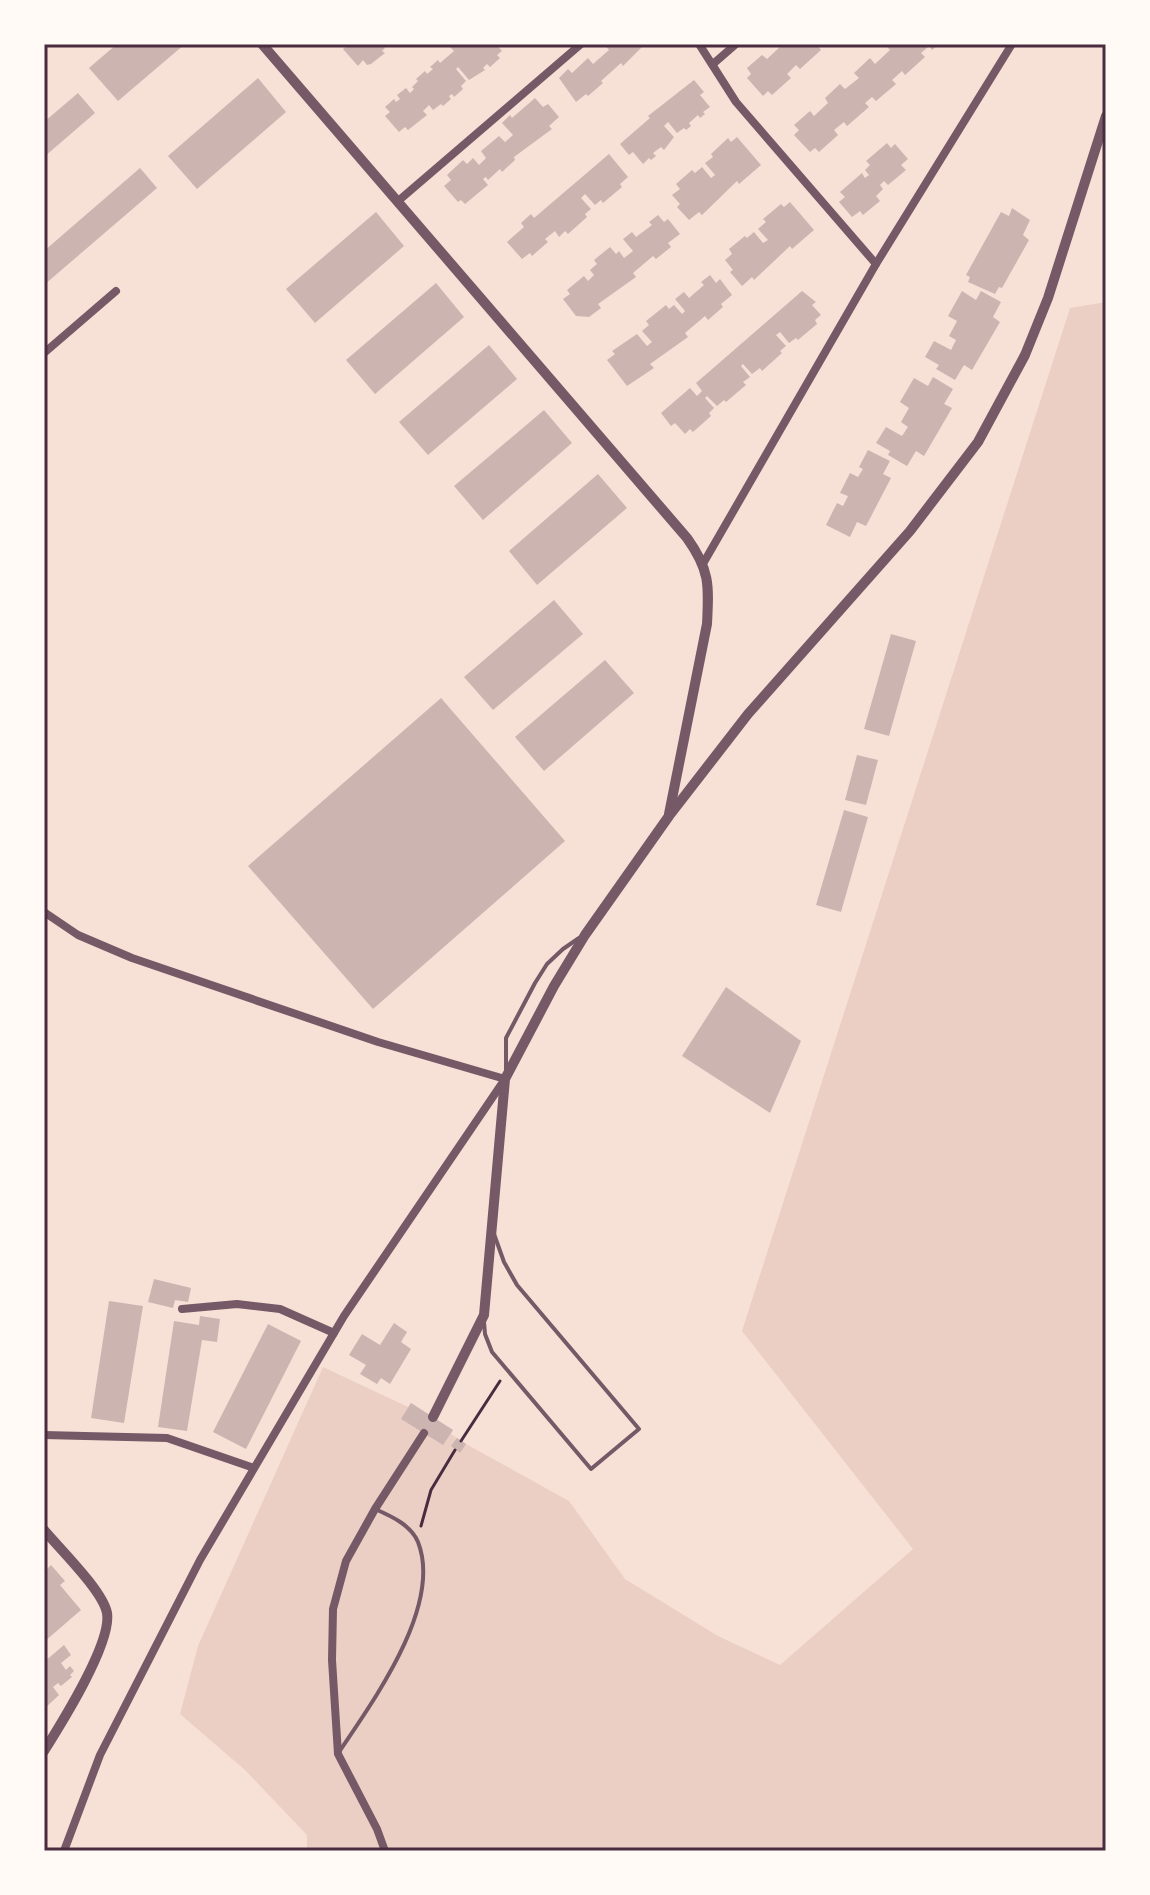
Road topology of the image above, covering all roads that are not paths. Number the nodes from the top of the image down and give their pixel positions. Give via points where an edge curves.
1 (262, 44) edge
2 (581, 44) edge
3 (699, 44) edge
4 (736, 44) edge
5 (1012, 44) edge
6 (713, 64) junction
7 (1106, 116) edge
8 (397, 202) junction
9 (876, 264) junction
10 (116, 291) dead end
11 (44, 353) edge
12 (704, 562) junction
13 (669, 816) junction
14 (44, 912) edge
15 (585, 935) junction
16 (505, 1079) junction
17 (492, 1228) junction
18 (182, 1309) dead end
19 (484, 1315) junction
20 (334, 1333) junction
21 (433, 1417) dead end
22 (424, 1433) dead end
23 (44, 1435) edge
24 (254, 1468) junction
25 (375, 1509) junction
26 (44, 1530) edge
27 (44, 1751) edge
28 (338, 1754) junction
29 (64, 1851) edge
30 (385, 1851) edge

1 - 8 street
2 - 8 street
3 - 6 street
4 - 6 street
5 - 9 street
6 - 9 street via 736,102
7 - 13 street via 1048,298 1025,355 978,442 910,531 748,714
8 - 12 street
9 - 12 street
10 - 11 street
12 - 13 street via 707,624
13 - 15 street
14 - 16 street via 78,935 132,958
15 - 16 street
15 - 16 lane via 547,964 535,983 506,1038
16 - 17 street
16 - 20 street
17 - 19 street
17 - 19 lane via 517,1285 639,1429 591,1469 492,1352
18 - 20 street via 237,1304 280,1309
19 - 21 street
20 - 24 street
22 - 25 street
23 - 24 street via 167,1438
24 - 29 street via 200,1560 100,1755
25 - 28 street via 346,1561 333,1609
25 - 28 lane via 397,1519 417,1541 423,1571 415,1614 399,1655
26 - 27 street via 100,1596 107,1622 88,1674
28 - 30 street

